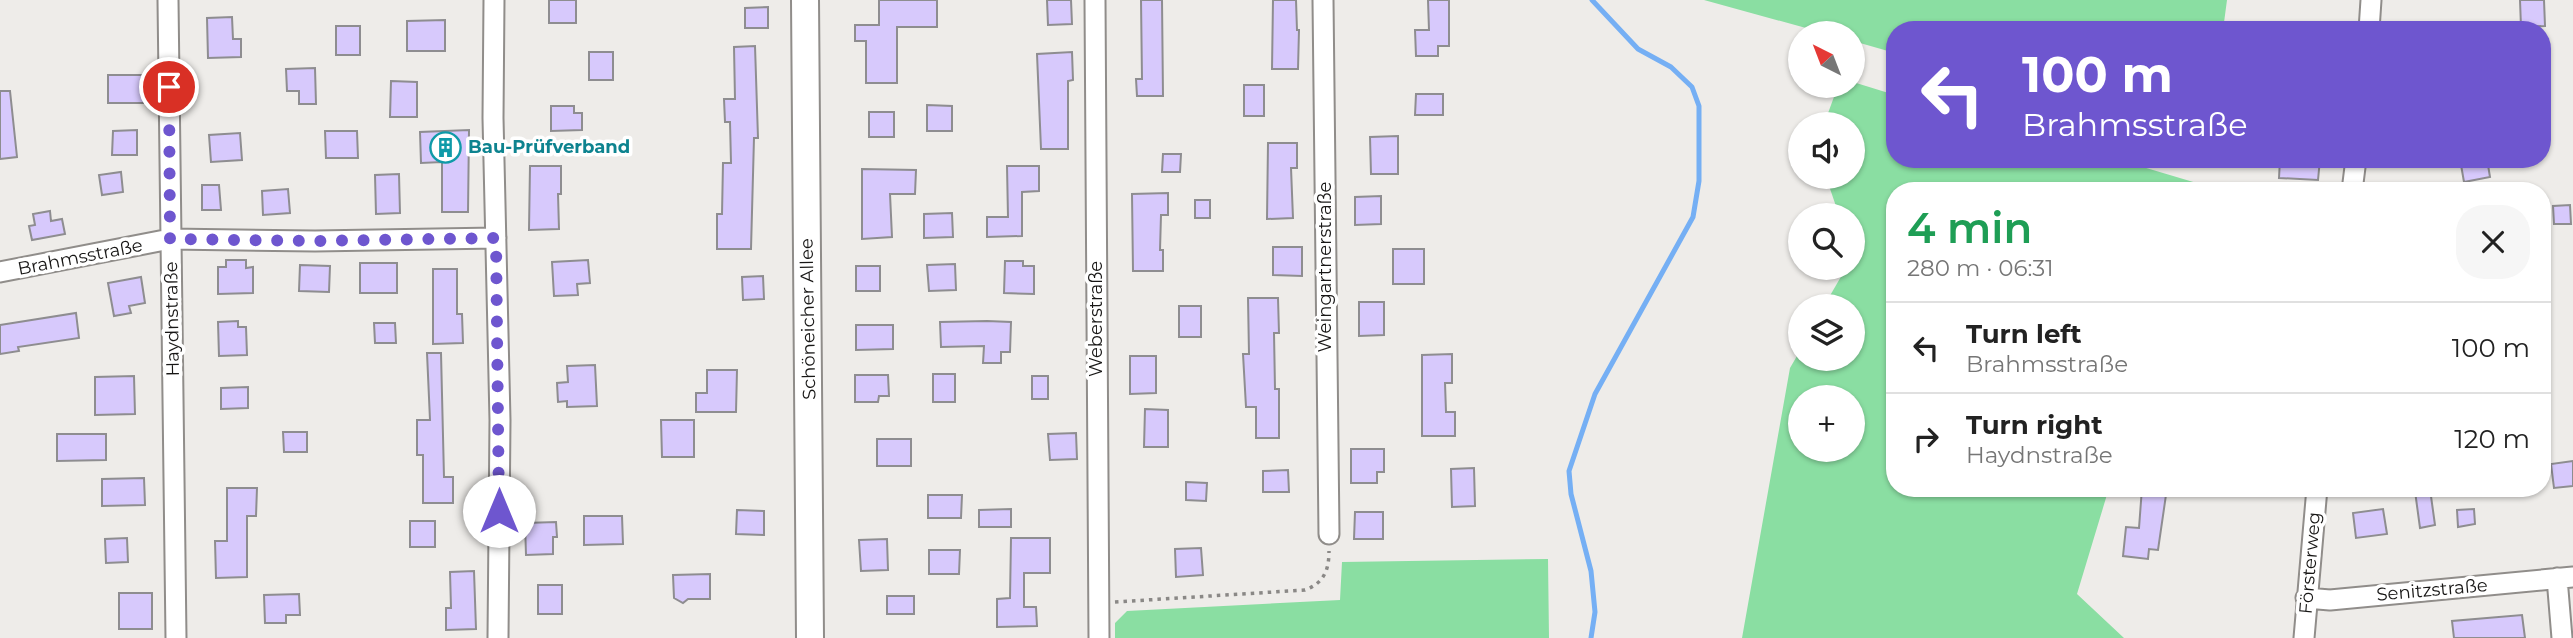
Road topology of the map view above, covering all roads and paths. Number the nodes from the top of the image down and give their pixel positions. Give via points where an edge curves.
1 (168, 0) edge
2 (494, 0) edge
3 (805, 0) edge
4 (1095, 0) edge
5 (1323, 0) edge
6 (2371, 0) edge
7 (2370, 21) edge
8 (496, 238) junction
9 (170, 239) junction
10 (0, 272) edge
11 (2316, 497) edge
12 (1329, 534) joint
13 (2565, 578) edge
14 (2306, 598) junction
15 (1099, 603) junction
16 (176, 638) edge
17 (498, 638) edge
18 (810, 638) edge
19 (1100, 638) edge
20 (2304, 638) edge
21 (2562, 638) edge

1 - 9 street, Haydnstraße
2 - 8 street
3 - 18 street, Schöneicher Allee
4 - 15 street, Weberstraße
5 - 12 street, Weingartnerstraße
6 - 7 street
8 - 9 street, Brahmsstraße
8 - 17 street
9 - 10 street, Brahmsstraße
9 - 16 street, Haydnstraße
11 - 14 street, Försterweg
12 - 15 path via 1328,568 1318,583 1305,590
13 - 14 street, Senitzstraße via 2330,600
13 - 21 street, Senitzstraße
14 - 20 street, Försterweg
15 - 19 street, Weberstraße

